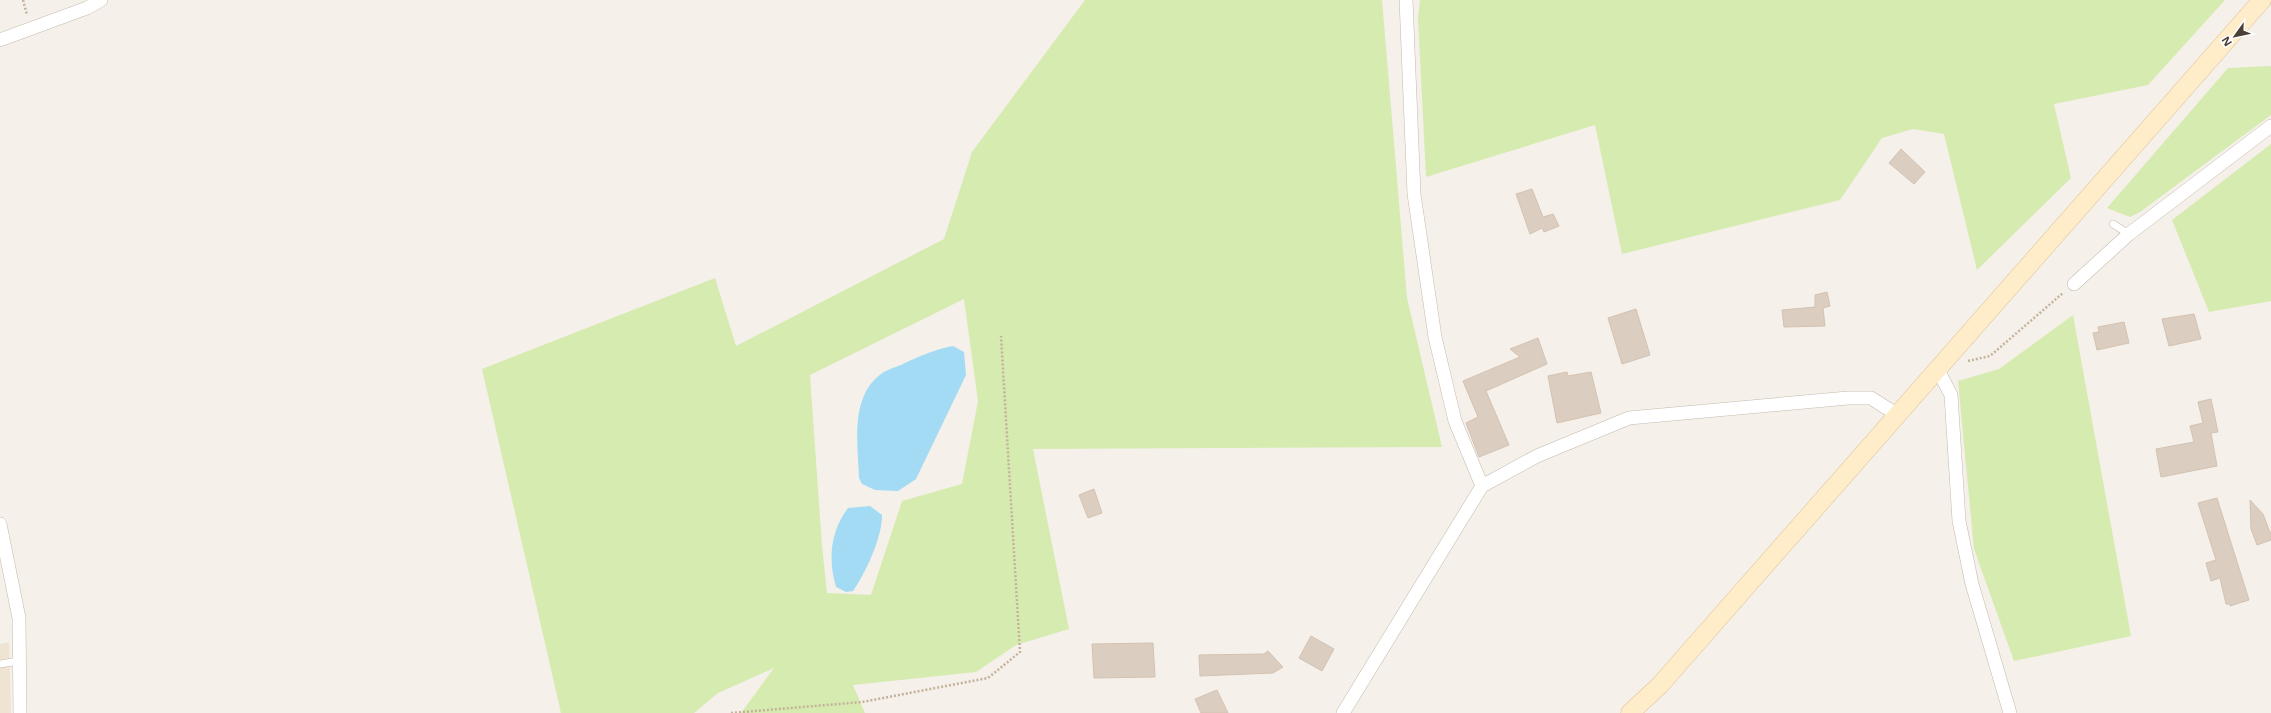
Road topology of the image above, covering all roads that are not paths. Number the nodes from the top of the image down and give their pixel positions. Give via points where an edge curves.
1 (101, 0) edge
2 (1406, 0) edge
3 (2262, 0) edge
4 (0, 40) edge
5 (2271, 126) edge
6 (2113, 224) dead end
7 (2128, 234) junction
8 (2074, 284) road end
9 (1937, 368) junction
10 (1896, 414) junction
11 (1482, 486) junction
12 (0, 524) edge
13 (19, 661) junction
14 (0, 664) edge
15 (20, 713) edge
16 (1343, 713) edge
17 (1630, 713) edge
18 (2010, 713) edge

1 - 4 street
2 - 11 street via 1414,194 1434,330 1455,421
3 - 9 main road
5 - 7 street
6 - 7 lane
7 - 8 street
9 - 10 main road
9 - 18 street via 1951,395 1959,521 1971,577
10 - 11 street via 1871,398 1848,398 1629,418 1537,456
10 - 17 main road via 1660,685
11 - 16 street
12 - 13 street via 20,618
13 - 14 lane
13 - 15 street

